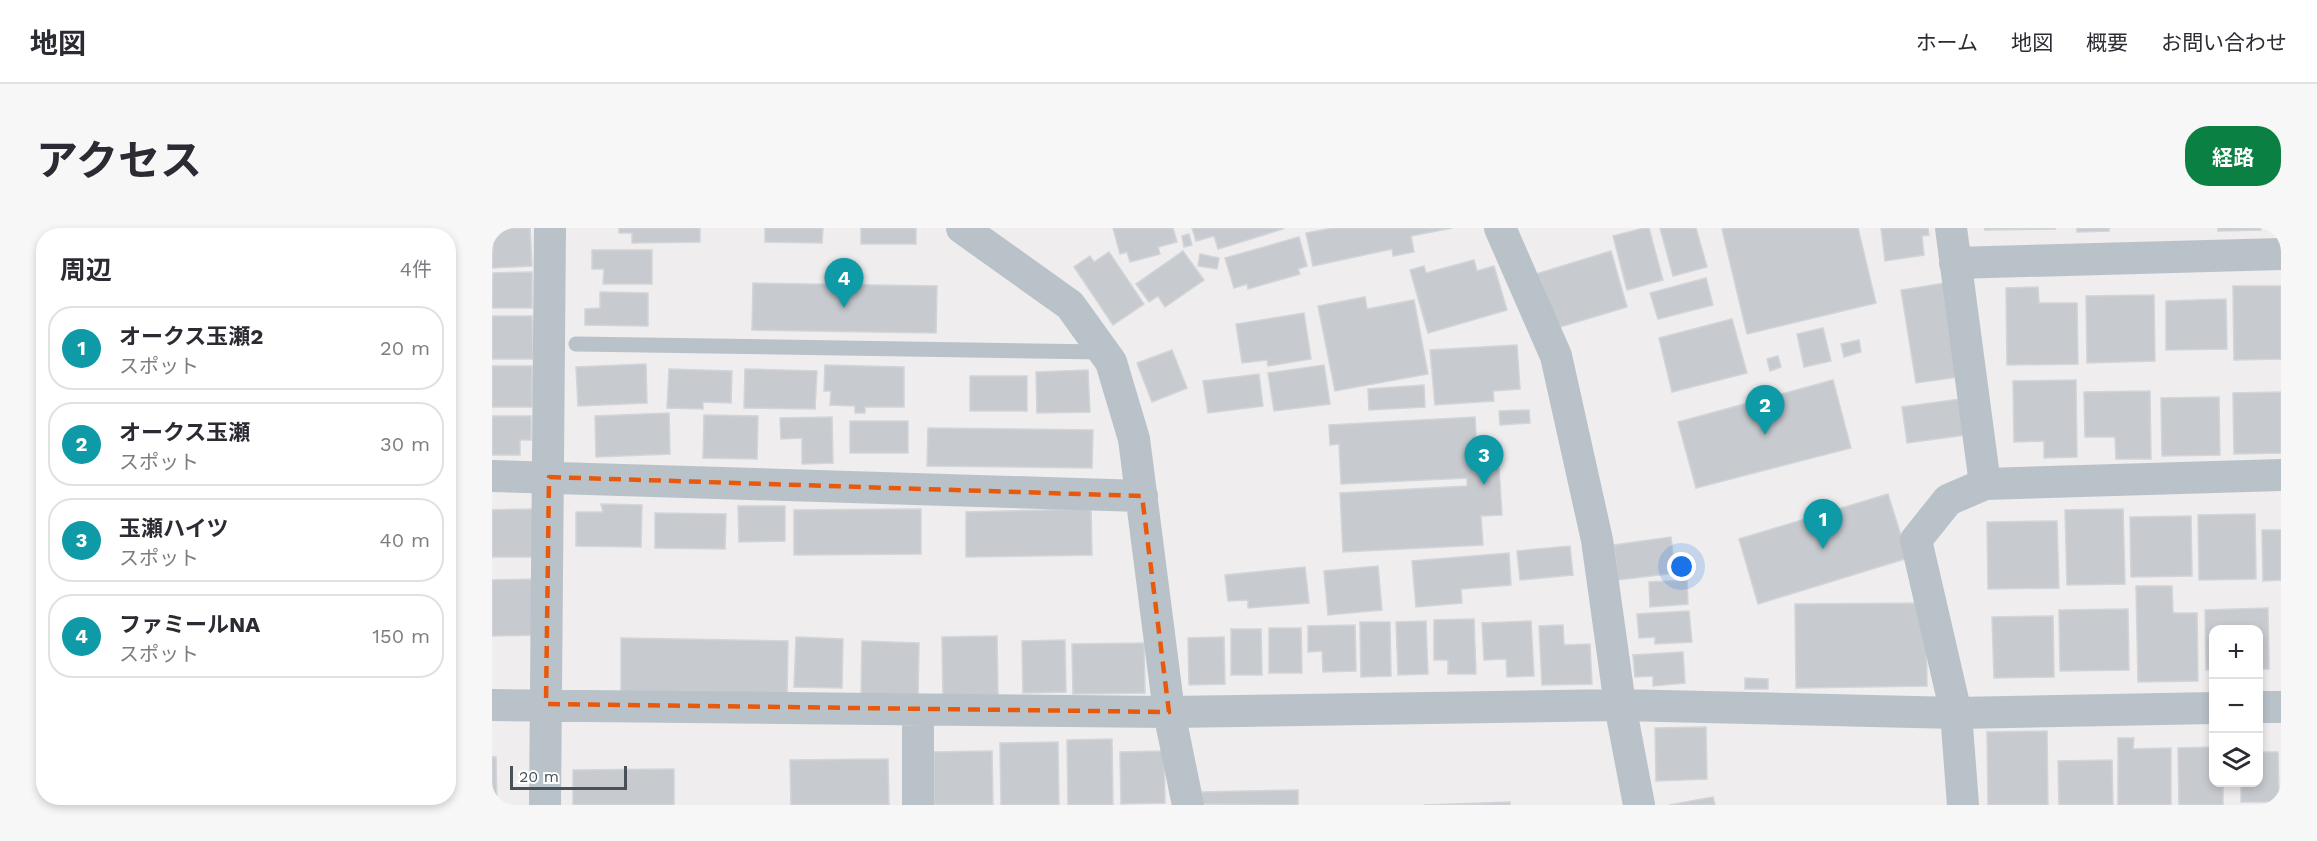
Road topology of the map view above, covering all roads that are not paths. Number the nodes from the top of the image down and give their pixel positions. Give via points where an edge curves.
1 (550, 228) edge
2 (962, 228) edge
3 (1500, 228) edge
4 (1951, 228) edge
5 (2281, 254) edge
6 (1955, 263) junction
7 (576, 344) dead end
8 (1104, 352) junction
9 (2281, 475) edge
10 (492, 476) edge
11 (549, 477) junction
12 (1985, 484) junction
13 (1142, 496) junction
14 (546, 704) junction
15 (492, 705) edge
16 (1620, 705) junction
17 (2263, 707) edge
18 (2281, 707) edge
19 (2209, 708) edge
20 (918, 710) junction
21 (1169, 712) junction
22 (1956, 713) junction
23 (545, 805) edge
24 (918, 805) edge
25 (1188, 805) edge
26 (1639, 805) edge
27 (1963, 805) edge

1 - 11 street
2 - 8 street via 1070,305
3 - 16 street via 1556,356 1597,540
4 - 6 street
5 - 6 street
6 - 12 street
7 - 8 lane
8 - 13 street via 1111,362 1134,439
9 - 12 street
10 - 11 street
11 - 13 street
11 - 14 street
12 - 22 street via 1948,500 1916,540
13 - 21 street
14 - 15 street
14 - 20 street
14 - 23 street
16 - 21 street
16 - 22 street
16 - 26 street
17 - 18 street
19 - 22 street
20 - 21 street
20 - 24 street
21 - 25 street
22 - 27 street

